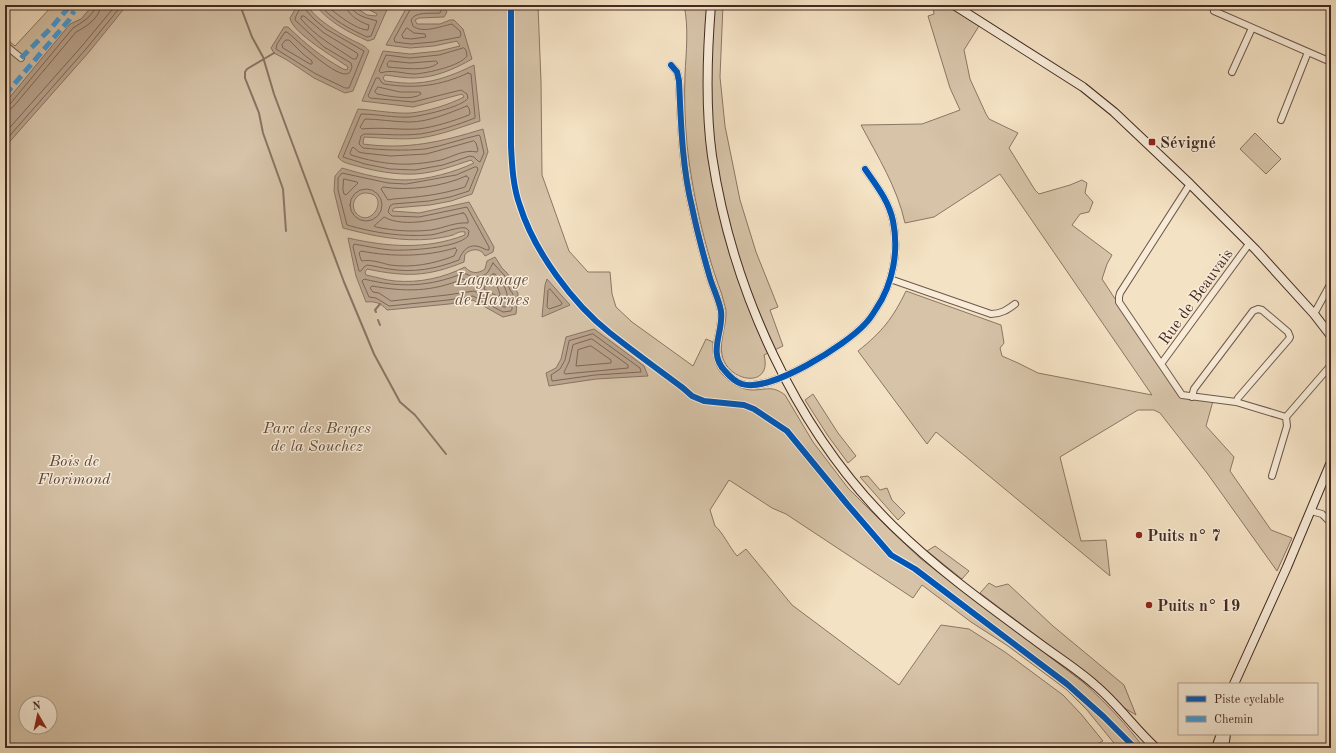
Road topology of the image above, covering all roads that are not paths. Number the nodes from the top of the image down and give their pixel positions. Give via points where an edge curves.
1 (711, 5) edge
2 (954, 5) edge
3 (1214, 11) dead end
4 (1252, 28) junction
5 (5, 44) edge
6 (1308, 52) junction
7 (21, 58) dead end
8 (1331, 62) edge
9 (671, 65) dead end
10 (1232, 72) dead end
11 (1281, 120) dead end
12 (865, 169) dead end
13 (1190, 184) junction
14 (1249, 244) junction
15 (890, 279) junction
16 (1331, 283) edge
17 (1015, 304) dead end
18 (1314, 314) junction
19 (1331, 336) edge
20 (1161, 364) junction
21 (1331, 365) edge
22 (784, 376) junction
23 (1192, 397) junction
24 (1236, 402) junction
25 (1286, 417) junction
26 (1331, 462) edge
27 (1272, 476) dead end
28 (1311, 511) junction
29 (1331, 523) edge
30 (1234, 683) edge
31 (1221, 735) edge
32 (1226, 735) edge
33 (1143, 737) junction
34 (1149, 748) edge
35 (1156, 748) edge
36 (1216, 748) edge
37 (1224, 748) edge

1 - 22 main road via 708,119 718,191 735,259 748,296
2 - 13 main road via 1083,88 1114,112
3 - 4 street
4 - 6 street
4 - 10 street
5 - 7 street
6 - 8 street
6 - 11 street
9 - 22 street via 677,72 679,81 683,145 691,206 721,311 721,326 716,343 718,362 734,380 744,384 770,381
12 - 15 street via 886,199 893,221 895,257
13 - 14 main road
13 - 20 street via 1119,297 1119,302
14 - 18 main road
14 - 20 street, Rue de Beauvais
15 - 17 street via 991,314 1004,312
15 - 22 street via 885,293 865,324 804,367
16 - 18 street
18 - 19 main road
20 - 23 street via 1182,395
21 - 25 street
22 - 33 main road via 830,451 891,524 941,569 1095,685 1121,710
23 - 24 street
23 - 24 street via 1194,389 1253,312 1262,310 1288,332 1290,337
24 - 25 street
25 - 27 street via 1287,426
26 - 28 main road
28 - 29 street via 1322,514
28 - 30 main road
31 - 36 main road
32 - 37 main road
33 - 34 main road
33 - 35 main road

